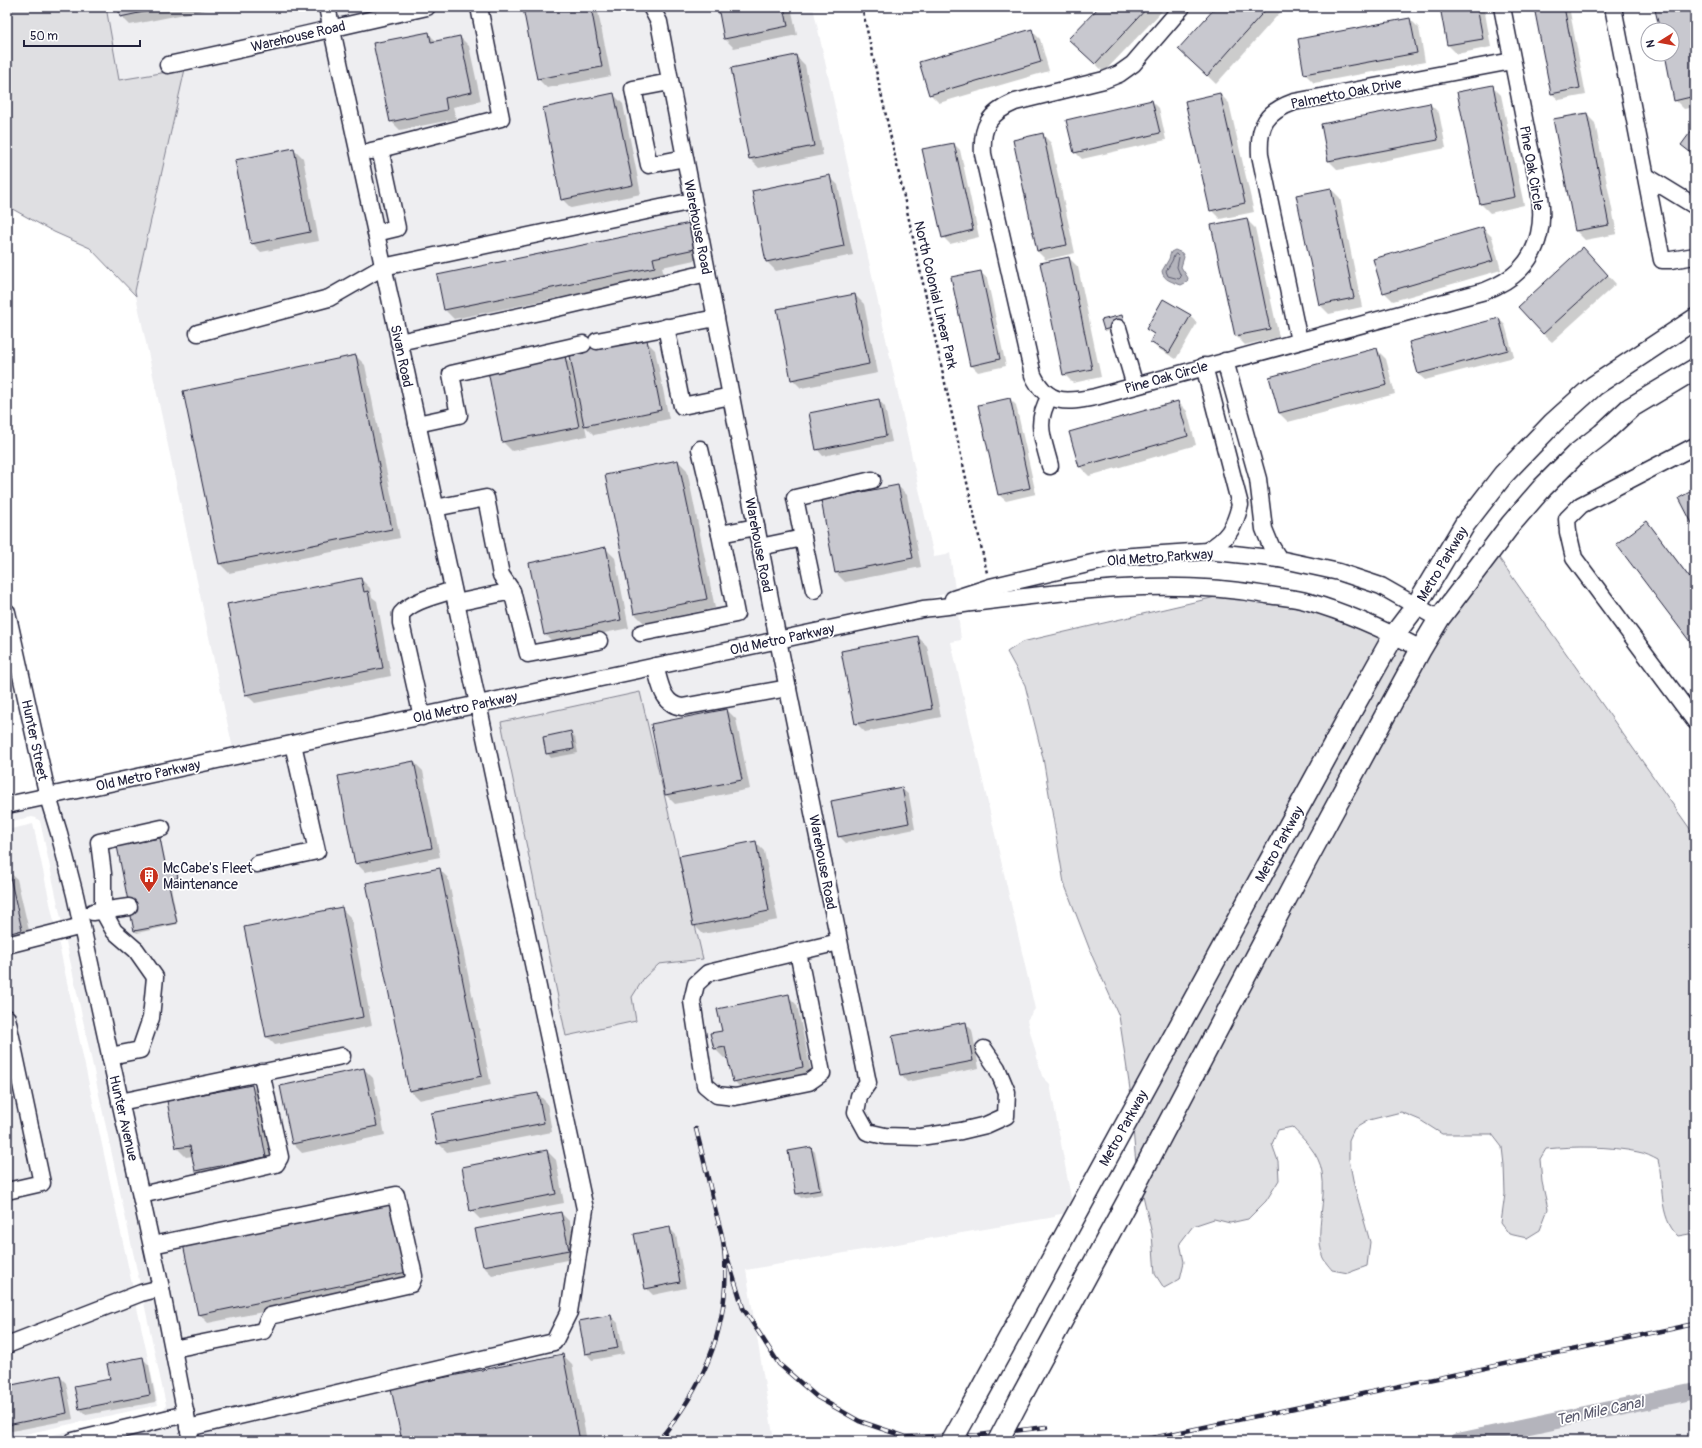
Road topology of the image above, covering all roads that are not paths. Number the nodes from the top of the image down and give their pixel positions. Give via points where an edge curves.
1 (327, 7) edge
2 (427, 7) edge
3 (479, 7) edge
4 (651, 7) edge
5 (1182, 7) edge
6 (1502, 7) edge
7 (1613, 7) edge
8 (332, 28) junction
9 (1512, 61) junction
10 (168, 65) dead end
11 (670, 82) junction
12 (380, 149) junction
13 (359, 154) junction
14 (685, 158) junction
15 (1646, 176) junction
16 (693, 201) junction
17 (1695, 206) edge
18 (376, 233) junction
19 (1695, 256) edge
20 (383, 267) junction
21 (707, 274) junction
22 (716, 318) junction
23 (1695, 319) edge
24 (666, 327) junction
25 (1118, 328) dead end
26 (198, 333) dead end
27 (1299, 341) junction
28 (399, 342) junction
29 (1225, 361) junction
30 (1204, 366) junction
31 (1695, 369) edge
32 (1135, 386) junction
33 (731, 396) junction
34 (1050, 396) junction
35 (1239, 410) junction
36 (1217, 416) junction
37 (417, 424) junction
38 (1695, 446) edge
39 (700, 448) dead end
40 (1050, 466) dead end
41 (872, 480) dead end
42 (1261, 499) junction
43 (1240, 505) junction
44 (435, 508) junction
45 (756, 527) junction
46 (720, 534) junction
47 (803, 538) junction
48 (760, 547) junction
49 (1207, 551) junction
50 (1109, 559) junction
51 (1279, 559) junction
52 (814, 590) dead end
53 (512, 591) junction
54 (1063, 593) junction
55 (454, 597) junction
56 (1416, 606) junction
57 (923, 609) junction
58 (7, 612) edge
59 (1439, 619) junction
60 (641, 632) dead end
61 (1394, 635) junction
62 (778, 640) junction
63 (599, 641) dead end
64 (1421, 649) junction
65 (655, 666) junction
66 (788, 688) junction
67 (478, 704) junction
68 (422, 716) junction
69 (1695, 720) edge
70 (293, 744) junction
71 (48, 797) junction
72 (7, 805) edge
73 (162, 828) dead end
74 (257, 864) dead end
75 (129, 907) dead end
76 (103, 910) junction
77 (80, 920) junction
78 (839, 942) junction
79 (7, 945) edge
80 (798, 952) junction
81 (7, 1018) edge
82 (984, 1049) dead end
83 (110, 1056) junction
84 (342, 1056) dead end
85 (261, 1072) junction
86 (120, 1102) junction
87 (7, 1191) edge
88 (141, 1195) junction
89 (152, 1245) junction
90 (161, 1288) junction
91 (7, 1345) edge
92 (173, 1349) junction
93 (188, 1428) edge
94 (84, 1440) edge
95 (952, 1441) edge
96 (998, 1441) edge

1 - 8 street, Sivan Road
2 - 8 street, Warehouse Road
3 - 12 street via 501,118
4 - 11 street, Warehouse Road via 659,22
5 - 34 street, Pine Oak Circle via 1133,64 1119,74 1015,102 1002,107 987,122 983,134 983,154 1033,375 1038,386
6 - 9 street, Pine Oak Circle
7 - 15 street
8 - 10 street, Warehouse Road
8 - 13 street, Sivan Road
9 - 27 street, Pine Oak Circle via 1540,206 1539,233 1535,248 1522,269 1510,279 1485,291
9 - 27 street, Palmetto Oak Drive via 1294,102 1275,110 1269,117 1261,132 1260,155
11 - 14 street, Warehouse Road
11 - 14 street via 633,89 649,165
12 - 13 street
12 - 18 street via 397,228
13 - 18 street, Sivan Road
14 - 16 street, Warehouse Road
15 - 17 street
15 - 19 street via 1662,260
16 - 20 street
16 - 21 street, Warehouse Road
18 - 20 street, Sivan Road
20 - 26 street via 330,298
20 - 28 street, Sivan Road
21 - 22 street, Warehouse Road
21 - 28 street
22 - 24 street
22 - 33 street, Warehouse Road
23 - 56 main road, Metro Parkway via 1594,386 1553,423 1503,475 1465,524
24 - 33 street via 682,406
24 - 37 street via 451,374 459,415
25 - 32 street
27 - 29 street, Pine Oak Circle
28 - 37 street, Sivan Road
29 - 30 street, Pine Oak Circle
29 - 35 street
30 - 32 street, Pine Oak Circle
30 - 36 street
31 - 59 main road, Metro Parkway via 1630,408 1575,455 1511,524
32 - 34 street, Pine Oak Circle via 1073,402
33 - 45 street, Warehouse Road
34 - 40 street via 1042,411 1040,428
35 - 36 street
35 - 42 street
36 - 43 street
37 - 44 street, Sivan Road
38 - 69 street via 1582,505 1568,519 1574,558
39 - 46 street
41 - 47 street via 795,498
42 - 43 street
42 - 51 street via 1264,529
43 - 49 street via 1228,534 1222,542
44 - 53 street via 486,498 500,575
44 - 55 street, Sivan Road
45 - 46 street
45 - 48 street, Warehouse Road
46 - 60 street via 736,614
47 - 48 street
47 - 52 street
48 - 62 street, Warehouse Road
49 - 50 street, Old Metro Parkway
49 - 51 street, Old Metro Parkway
50 - 54 street via 1073,574 1061,585
50 - 57 street, Old Metro Parkway via 990,587
51 - 56 street, Old Metro Parkway via 1339,572 1378,585
53 - 55 street
53 - 63 street via 528,654
54 - 57 street, Old Metro Parkway
54 - 61 street, Old Metro Parkway via 1152,586 1202,586 1242,590 1307,601 1347,614
55 - 67 street, Sivan Road
55 - 68 street via 417,603 401,614
56 - 59 street, Old Metro Parkway
56 - 61 main road, Metro Parkway
57 - 62 street, Old Metro Parkway
58 - 71 street, Hunter Street
59 - 64 main road, Metro Parkway
61 - 64 street, Old Metro Parkway
61 - 95 main road, Metro Parkway, bridge
62 - 65 street, Old Metro Parkway
62 - 66 street, Warehouse Road
64 - 96 main road, Metro Parkway, bridge
65 - 66 street via 664,697 674,706 682,707
65 - 67 street, Old Metro Parkway
66 - 78 street, Warehouse Road
67 - 68 street, Old Metro Parkway
67 - 93 street, Sivan Road via 585,1209 569,1312 554,1342
68 - 70 street, Old Metro Parkway
70 - 71 street, Old Metro Parkway
70 - 74 street via 317,851
71 - 72 street, Old Metro Parkway
71 - 77 street, Hunter Avenue
73 - 76 street via 99,842 103,874
75 - 76 street
76 - 77 street
76 - 83 street via 114,931 136,950 155,977 151,1018 140,1050
77 - 79 street
77 - 83 street, Hunter Avenue
78 - 80 street
78 - 82 street, Warehouse Road via 868,1083 859,1096 856,1112 867,1132 885,1136 920,1137 986,1125 1006,1116 1007,1092
80 - 80 street via 708,973 696,984 692,1002 705,1085 717,1096 735,1097 808,1082 822,1073
81 - 87 street via 42,1183
83 - 86 street, Hunter Avenue
84 - 85 street
85 - 86 street
85 - 88 street via 280,1157 276,1164
86 - 88 street, Hunter Avenue
88 - 89 street, Hunter Avenue
89 - 90 street, Hunter Avenue
89 - 92 street via 396,1195 414,1276 411,1284 270,1316 263,1331
90 - 91 street via 141,1293
90 - 92 street, Hunter Avenue
92 - 93 street, Hunter Avenue
93 - 94 street

